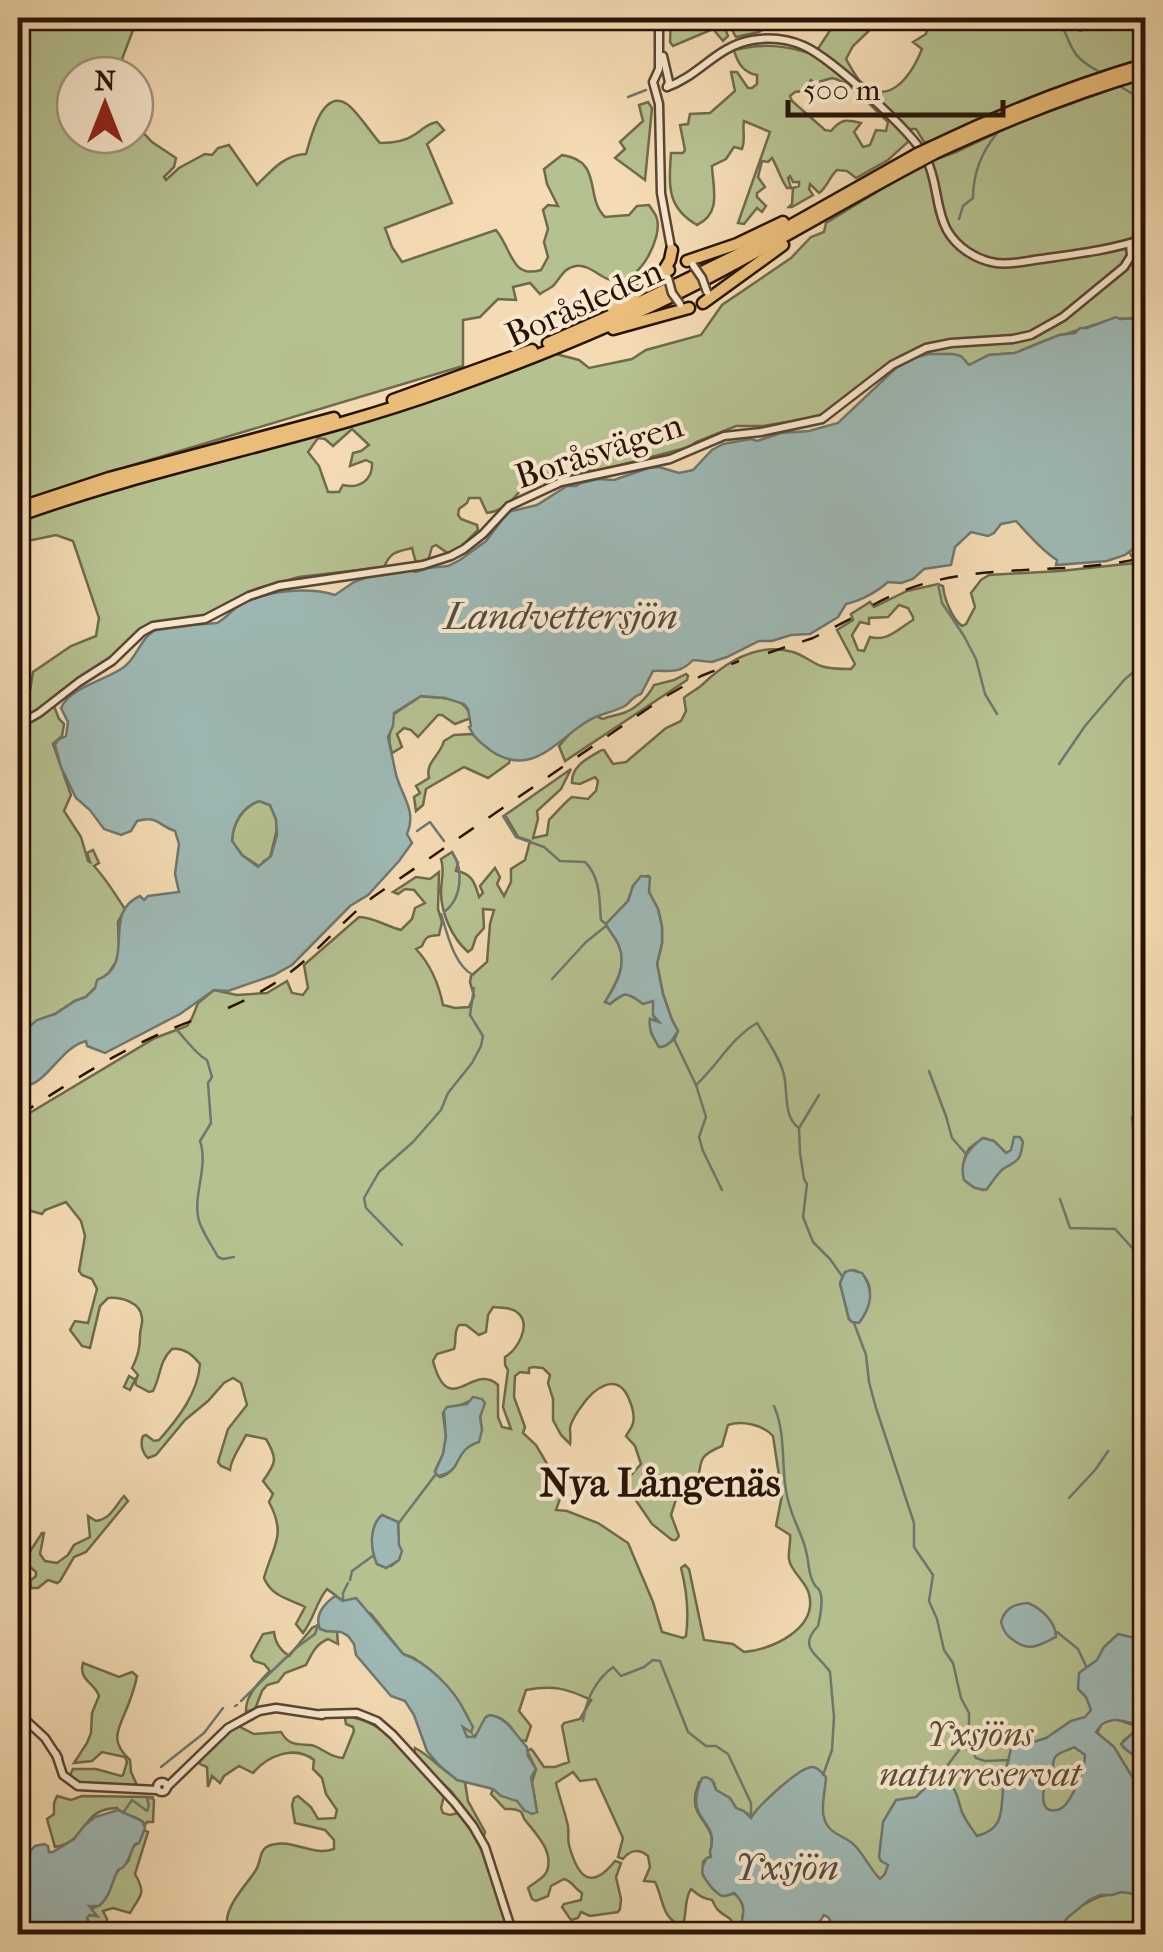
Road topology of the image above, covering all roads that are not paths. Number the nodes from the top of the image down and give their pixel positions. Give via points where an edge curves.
1 (661, 18) edge
2 (1146, 64) edge
3 (1146, 72) edge
4 (656, 76) junction
5 (667, 83) junction
6 (655, 88) junction
7 (934, 150) junction
8 (828, 208) junction
9 (1146, 238) edge
10 (1130, 244) junction
11 (672, 250) joint
12 (690, 263) junction
13 (666, 274) junction
14 (705, 298) junction
15 (684, 306) junction
16 (578, 330) junction
17 (569, 342) junction
18 (18, 508) edge
19 (18, 516) edge
20 (18, 725) edge
21 (18, 1713) edge
22 (514, 1934) edge

1 - 4 street
1 - 5 street
2 - 7 highway, Boråsleden via 1049,96
3 - 7 highway, Boråsleden
4 - 5 street
4 - 6 street
5 - 6 street
5 - 10 street via 691,77 724,50 754,39 790,41 820,54 916,142 932,171 946,228 978,258 1017,263
5 - 12 street via 664,193 675,245
6 - 11 street via 660,194
7 - 8 highway, Boråsleden, bridge
8 - 12 highway
8 - 14 highway
8 - 16 highway, Boråsleden
8 - 17 highway, Boråsleden via 698,283
9 - 10 street
10 - 20 street, Boråsvägen via 1124,266 1031,335 920,350 822,418 724,436 670,459 561,482 514,502 476,541 440,560 279,586 206,618 153,626
11 - 13 highway
12 - 13 street via 676,263
12 - 14 street, bridge via 702,278
13 - 15 street, bridge
13 - 16 highway
14 - 15 street via 696,308
15 - 17 highway
16 - 18 highway, Boråsleden via 371,407
17 - 19 highway, Boråsleden via 373,414
21 - 22 street via 42,1734 68,1781 132,1788 175,1778 228,1728 259,1711 368,1717 393,1734 473,1826

